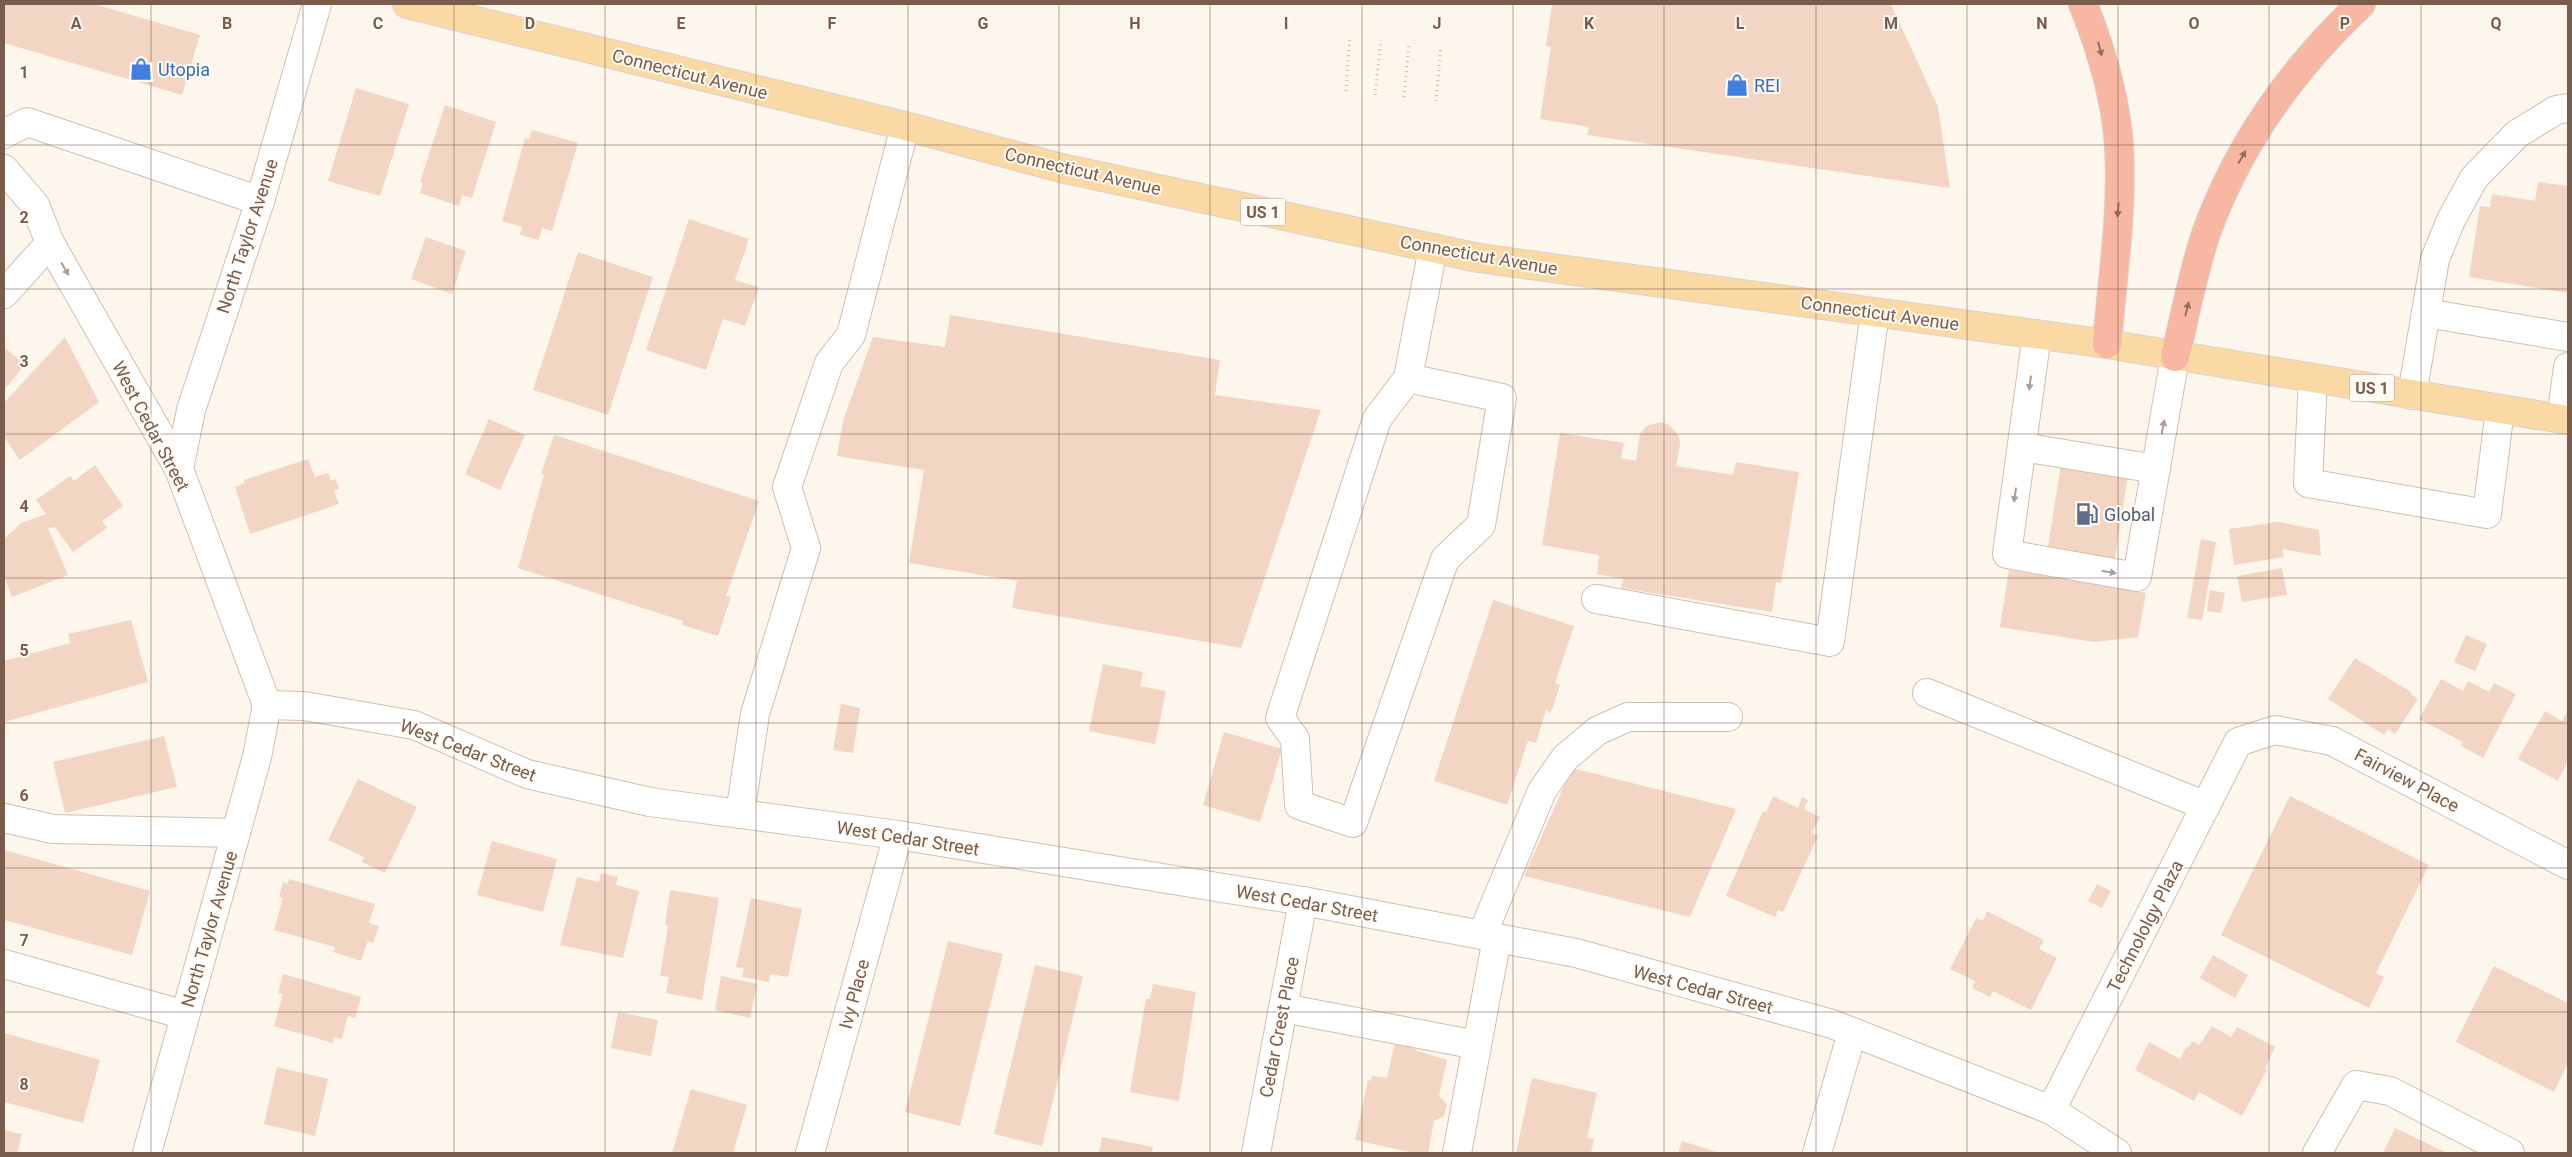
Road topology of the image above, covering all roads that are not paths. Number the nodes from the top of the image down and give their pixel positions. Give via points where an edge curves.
1 (317, 4) edge
2 (407, 4) edge
3 (2083, 4) edge
4 (2361, 4) edge
5 (2568, 108) edge
6 (905, 126) junction
7 (4, 134) edge
8 (4, 169) edge
9 (260, 201) junction
10 (50, 243) junction
11 (1433, 248) junction
12 (4, 294) edge
13 (1875, 312) junction
14 (2426, 313) junction
15 (2037, 334) junction
16 (2568, 337) edge
17 (2107, 344) junction
18 (2175, 357) junction
19 (2568, 367) edge
20 (1408, 378) junction
21 (2314, 379) junction
22 (2412, 395) junction
23 (2500, 410) junction
24 (2565, 420) edge
25 (2022, 447) junction
26 (179, 469) junction
27 (2156, 469) junction
28 (1596, 599) dead end
29 (1927, 693) dead end
30 (267, 705) junction
31 (1728, 717) dead end
32 (2238, 742) joint
33 (2206, 806) junction
34 (740, 814) junction
35 (4, 818) edge
36 (235, 834) junction
37 (898, 835) junction
38 (2568, 865) edge
39 (1303, 901) junction
40 (1490, 937) junction
41 (4, 964) edge
42 (1283, 1008) junction
43 (185, 1015) junction
44 (1852, 1032) junction
45 (1477, 1045) junction
46 (2052, 1110) junction
47 (2103, 1149) edge
48 (147, 1153) edge
49 (810, 1153) edge
50 (1256, 1153) edge
51 (1457, 1153) edge
52 (1817, 1153) edge
53 (2317, 1153) edge
54 (2510, 1153) edge

1 - 9 street, North Taylor Avenue
2 - 6 main road, Connecticut Avenue / US 1
3 -> 17 highway via 2099,42 2119,146 2119,194
18 -> 4 highway via 2208,229 2228,181 2288,83 2326,37
5 - 14 street via 2556,110 2517,134 2474,178 2451,220 2435,259
6 - 11 main road, Connecticut Avenue / US 1 via 1061,168
6 - 34 street via 850,335 828,363 787,487 806,548 755,714
7 - 9 street via 27,122
8 - 10 street, West Cedar Street via 35,205
9 - 26 street, North Taylor Avenue via 191,410
10 - 12 street
10 -> 26 street, West Cedar Street
11 - 13 main road, Connecticut Avenue / US 1 via 1479,258
11 - 20 street
13 - 15 main road, Connecticut Avenue / US 1
13 - 28 street via 1830,642
14 - 16 street
14 - 22 street
15 - 17 main road, Connecticut Avenue / US 1
15 -> 25 street
17 - 18 main road, Connecticut Avenue / US 1
18 - 21 main road, Connecticut Avenue / US 1
27 -> 18 street
19 - 24 street
20 - 20 street via 1377,419 1280,718 1295,739 1299,805 1354,823 1445,559 1481,525 1502,398
21 - 22 main road, Connecticut Avenue / US 1
21 - 23 street via 2308,483 2487,514
22 - 23 main road, Connecticut Avenue / US 1
23 - 24 main road, Connecticut Avenue / US 1
25 - 27 street
25 -> 27 street via 2007,554 2137,576
26 - 30 street, West Cedar Street
29 - 33 street
30 - 34 street, West Cedar Street via 304,706 414,726 526,774 650,802
30 - 36 street, North Taylor Avenue via 257,757
31 - 40 street via 1628,717 1597,731 1565,758 1542,791
32 - 33 street, Technololgy Plaza
32 - 38 street, Fairview Place via 2275,730 2332,741
33 - 46 street, Technololgy Plaza
34 - 37 street, West Cedar Street
35 - 36 street via 53,829
36 - 43 street, North Taylor Avenue
37 - 39 street, West Cedar Street
37 - 49 street, Ivy Place
39 - 40 street, West Cedar Street
39 - 42 street, Cedar Crest Place
40 - 44 street, West Cedar Street via 1576,953
40 - 45 street
41 - 43 street
42 - 45 street
42 - 50 street, Cedar Crest Place
43 - 48 street, North Taylor Avenue
44 - 46 street, West Cedar Street
44 - 52 street
45 - 51 street
46 - 47 street, West Cedar Street
53 - 54 street via 2356,1085 2390,1091

